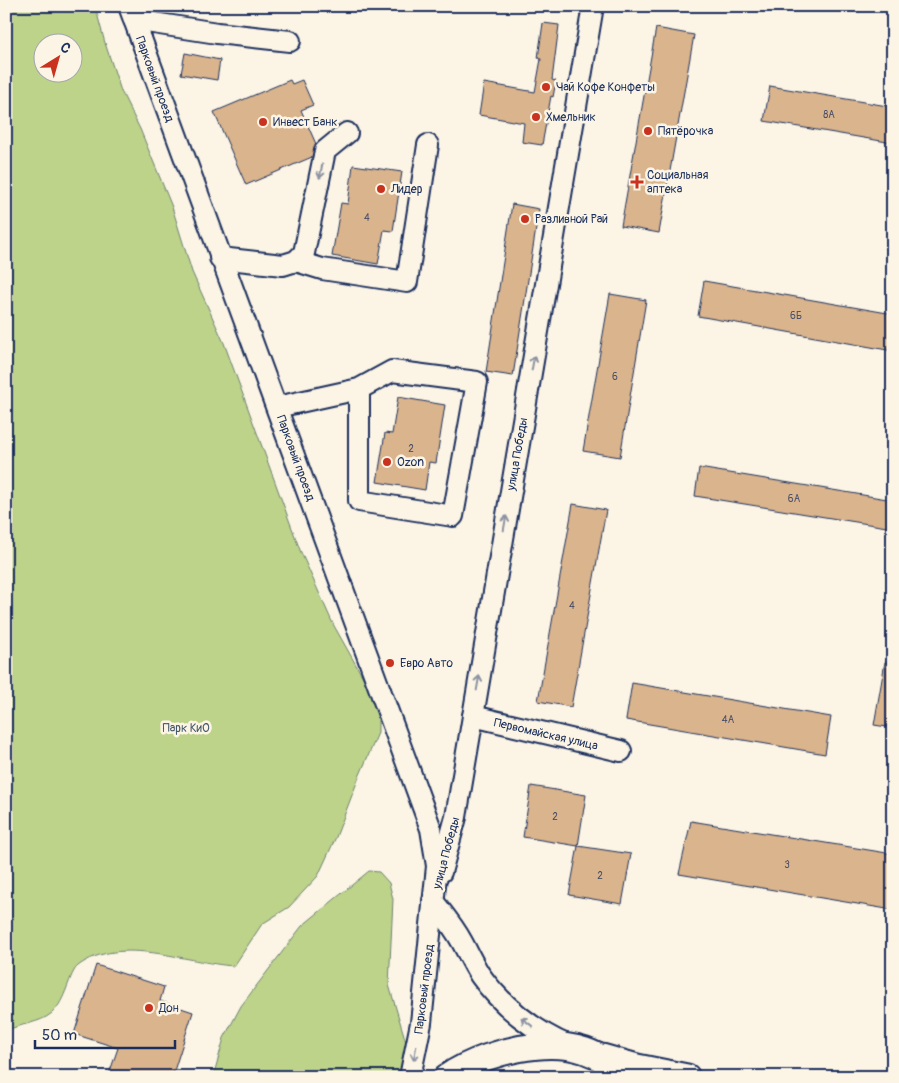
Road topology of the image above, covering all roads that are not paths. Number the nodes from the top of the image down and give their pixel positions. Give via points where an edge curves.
1 (593, 6) edge
2 (131, 13) edge
3 (290, 40) dead end
4 (347, 132) dead end
5 (428, 145) dead end
6 (220, 258) junction
7 (296, 261) junction
8 (359, 389) junction
9 (277, 407) junction
10 (472, 716) junction
11 (621, 751) dead end
12 (433, 901) junction
13 (586, 1052) junction
14 (410, 1077) edge
15 (447, 1077) edge
16 (620, 1077) edge
17 (687, 1077) edge

10 -> 1 street, улица Победы
2 - 3 street, Парковый проезд via 217,33
2 - 6 street, Парковый проезд
4 -> 7 street via 325,151 304,253
5 - 7 street via 407,282 322,269
6 - 7 street via 283,265
6 - 9 street, Парковый проезд
8 - 8 street via 359,501 452,516 477,382 392,371
8 - 9 street
9 - 12 street, Парковый проезд via 431,829 437,866
10 - 11 street, Первомайская улица
10 - 12 street, улица Победы via 456,817
13 -> 12 street via 532,1026 500,998 481,976 461,940
12 -> 14 street, Парковый проезд via 421,1022
13 - 15 main road via 570,1046 532,1046 481,1058
13 - 16 main road via 606,1061
13 - 17 main road

